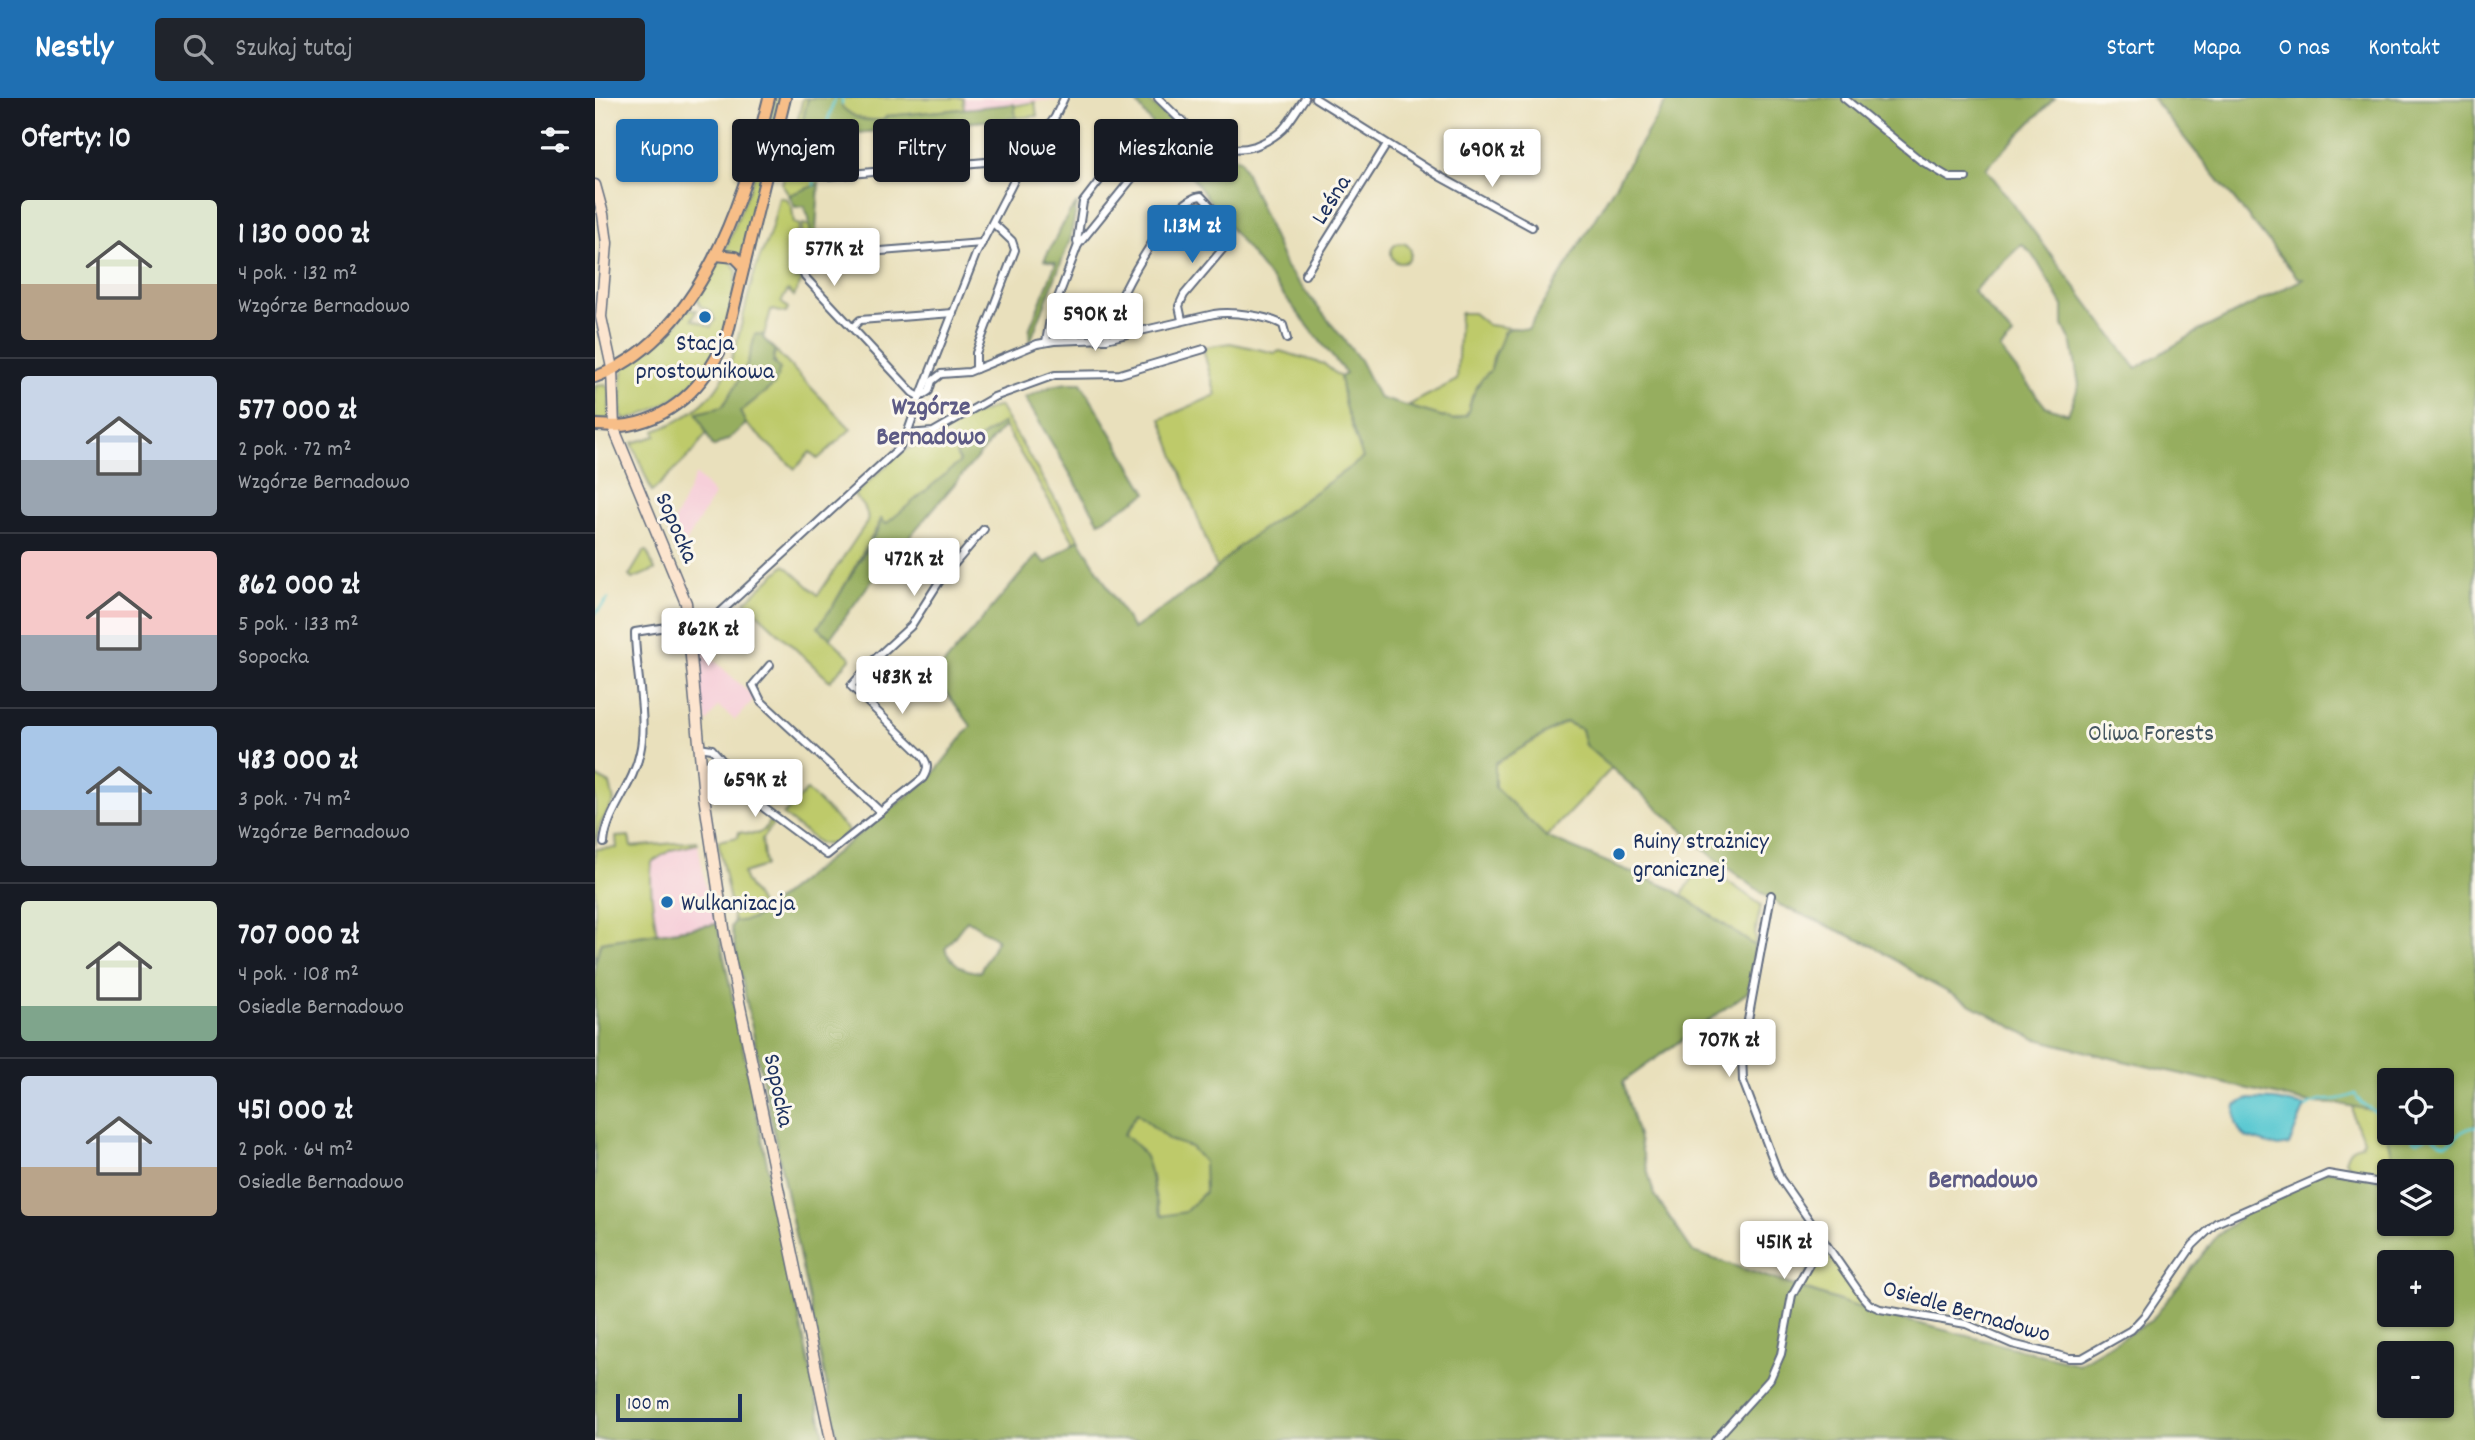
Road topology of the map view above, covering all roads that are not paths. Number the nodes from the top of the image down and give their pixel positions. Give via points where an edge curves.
1 (769, 98) edge
2 (785, 98) edge
3 (1064, 98) edge
4 (1158, 98) edge
5 (1305, 98) edge
6 (1315, 98) edge
7 (1844, 98) edge
8 (1054, 119) edge
9 (1181, 119) edge
10 (1387, 144) junction
11 (1238, 147) edge
12 (984, 162) edge
13 (859, 173) edge
14 (1966, 178) dead end
15 (1014, 182) edge
16 (1098, 182) edge
17 (1129, 182) edge
18 (595, 185) edge
19 (993, 223) junction
20 (1532, 227) dead end
21 (982, 243) junction
22 (1078, 245) junction
23 (716, 255) junction
24 (744, 266) junction
25 (1305, 275) dead end
26 (953, 313) junction
27 (1182, 320) junction
28 (853, 327) junction
29 (1106, 339) junction
30 (1287, 339) dead end
31 (1046, 342) junction
32 (1204, 349) dead end
33 (612, 368) junction
34 (976, 369) junction
35 (598, 376) edge
36 (921, 397) junction
37 (596, 425) edge
38 (614, 426) junction
39 (907, 434) junction
40 (983, 529) dead end
41 (689, 627) junction
42 (769, 665) dead end
43 (699, 747) junction
44 (880, 812) junction
45 (604, 843) dead end
46 (1771, 895) dead end
47 (2377, 1182) edge
48 (1822, 1241) junction
49 (831, 1440) edge
50 (1715, 1440) edge

1 - 23 main road via 754,155
2 - 24 main road
3 - 8 street
4 - 9 street
5 - 11 street via 1271,139
6 - 10 street
7 - 14 street via 1920,160 1950,178
10 - 20 street
10 - 25 street, Leśna
12 - 13 street
15 - 19 street
16 - 22 street via 1083,202
17 - 22 street
18 - 33 main road, Sopocka via 607,243 602,326
19 - 21 street
19 - 34 street via 1015,250 976,353
21 - 26 street
21 - 28 street via 804,257 805,277
22 - 31 street
23 - 24 main road via 735,257
23 - 33 main road via 676,317 647,345
24 - 38 main road via 728,332 701,383 663,412
26 - 28 street via 860,320
26 - 36 street
27 - 29 street
27 - 29 street via 1181,301 1228,238 1201,196 1189,200 1143,256 1123,290
27 - 30 street via 1227,312 1274,320 1283,325
28 - 36 street
29 - 31 street
31 - 34 street
32 - 39 street via 1120,374 1055,375 994,397 933,432
33 - 35 main road
33 - 38 main road, Sopocka
34 - 36 street via 941,374
36 - 39 street
37 - 38 main road
38 - 41 main road, Sopocka via 681,587
39 - 41 street via 884,463 712,620
40 - 44 street via 942,578 911,626 852,686 928,765 923,778
41 - 43 main road, Sopocka
41 - 45 street via 635,632 641,749 629,787 610,818
42 - 44 street via 753,685 761,701
43 - 44 street via 712,749 764,808 827,855
43 - 49 main road, Sopocka via 729,953
46 - 48 street, Osiedle Bernadowo via 1742,1054 1743,1082 1780,1178
47 - 48 street, Osiedle Bernadowo via 2328,1174 2216,1223 2193,1245 2131,1330 2077,1359 2012,1344 1966,1324 1869,1304
48 - 50 street via 1792,1295 1781,1354 1770,1379

